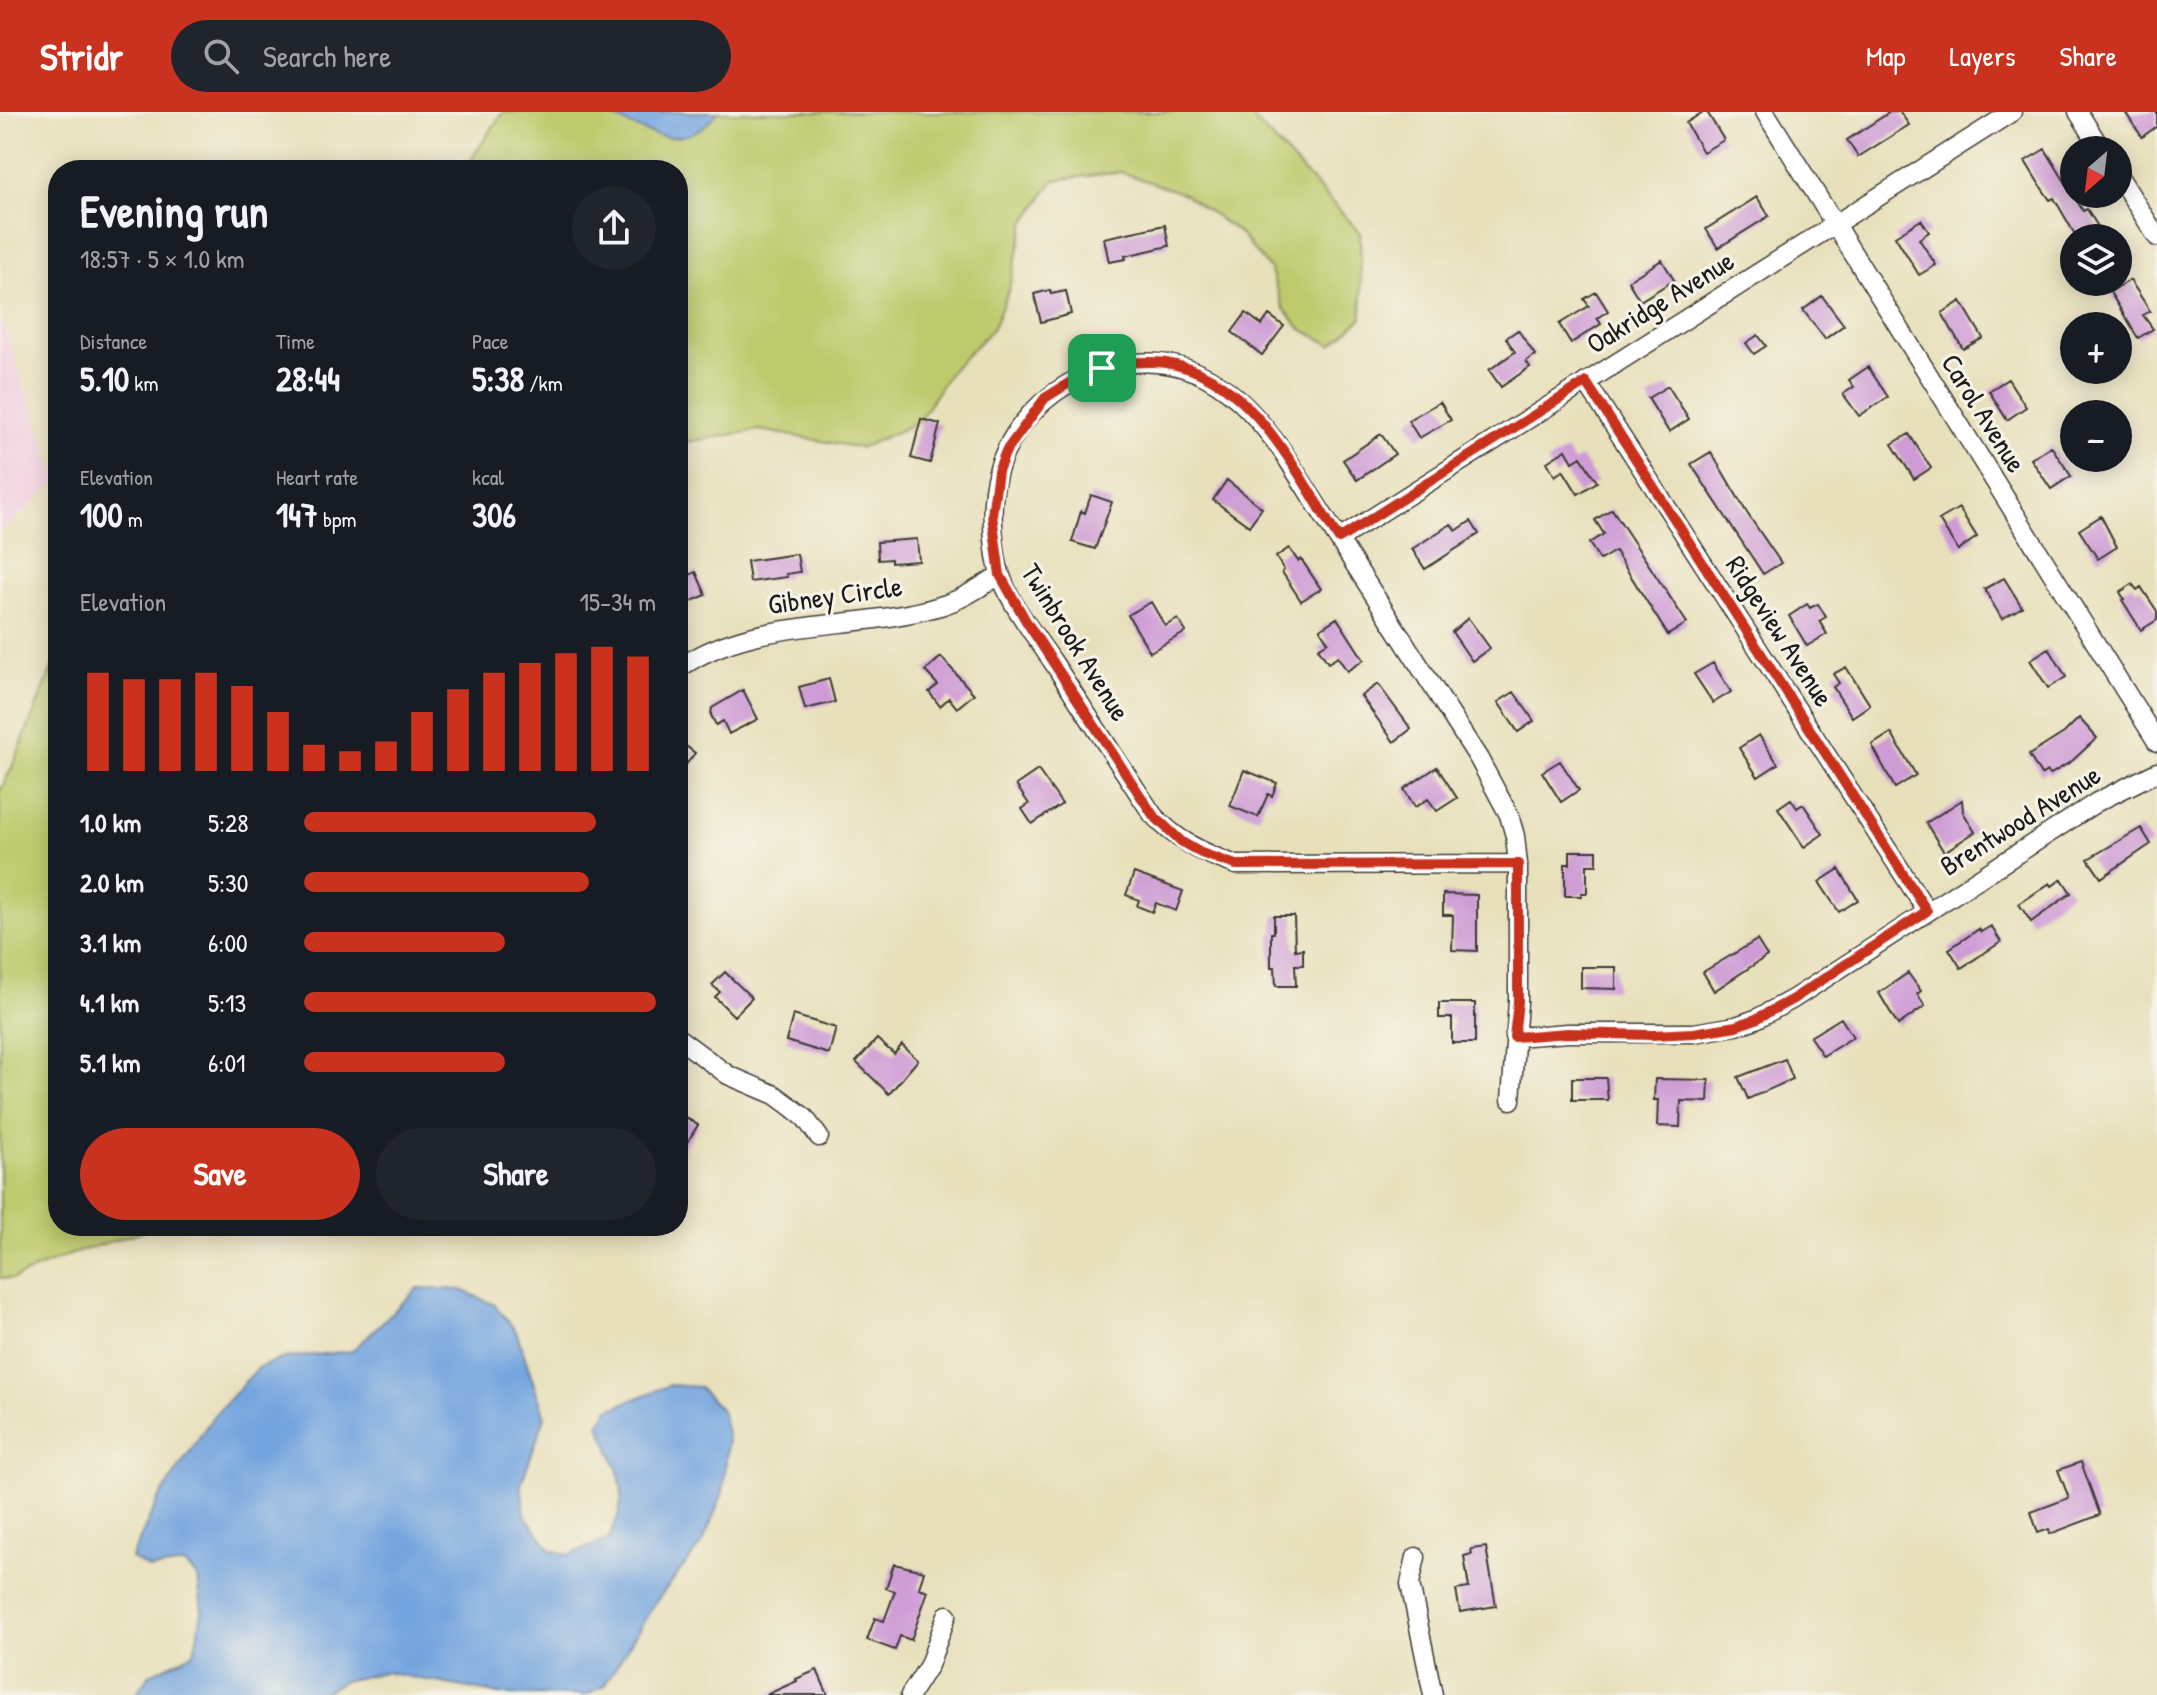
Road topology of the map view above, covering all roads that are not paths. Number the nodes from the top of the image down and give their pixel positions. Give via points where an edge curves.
1 (1765, 112) edge
2 (2012, 112) edge
3 (2078, 112) edge
4 (2093, 136) edge
5 (2132, 197) edge
6 (1833, 225) junction
7 (2157, 237) edge
8 (1586, 382) junction
9 (1339, 539) junction
10 (1000, 575) junction
11 (688, 664) edge
12 (2157, 742) edge
13 (2157, 772) edge
14 (1518, 864) junction
15 (1927, 911) junction
16 (1514, 1037) junction
17 (688, 1045) edge
18 (1511, 1100) dead end
19 (819, 1137) dead end
20 (1416, 1557) dead end
21 (947, 1615) dead end
22 (910, 1695) edge
23 (1433, 1695) edge

1 - 6 street, Carol Avenue
2 - 6 street, Oakridge Avenue
3 - 4 street
5 - 7 street
6 - 8 street, Oakridge Avenue
6 - 12 street, Carol Avenue
8 - 9 street, Oakridge Avenue
8 - 15 street, Ridgeview Avenue
9 - 10 street, Twinbrook Avenue via 1281,449 1240,400 1186,368 1122,362 1082,375 1045,398 1006,451 992,515
9 - 14 street, Twinbrook Avenue via 1479,759 1509,815
10 - 11 street, Gibney Circle via 939,606 772,631
10 - 14 street, Twinbrook Avenue via 1153,815 1201,853 1236,865
13 - 15 street, Brentwood Avenue via 2097,802
14 - 16 street, Twinbrook Avenue
15 - 16 street, Brentwood Avenue via 1793,999 1736,1026 1694,1033
16 - 18 street, Twinbrook Avenue
17 - 19 street via 728,1075 775,1095 805,1118
20 - 23 street via 1410,1584
21 - 22 street via 929,1665

